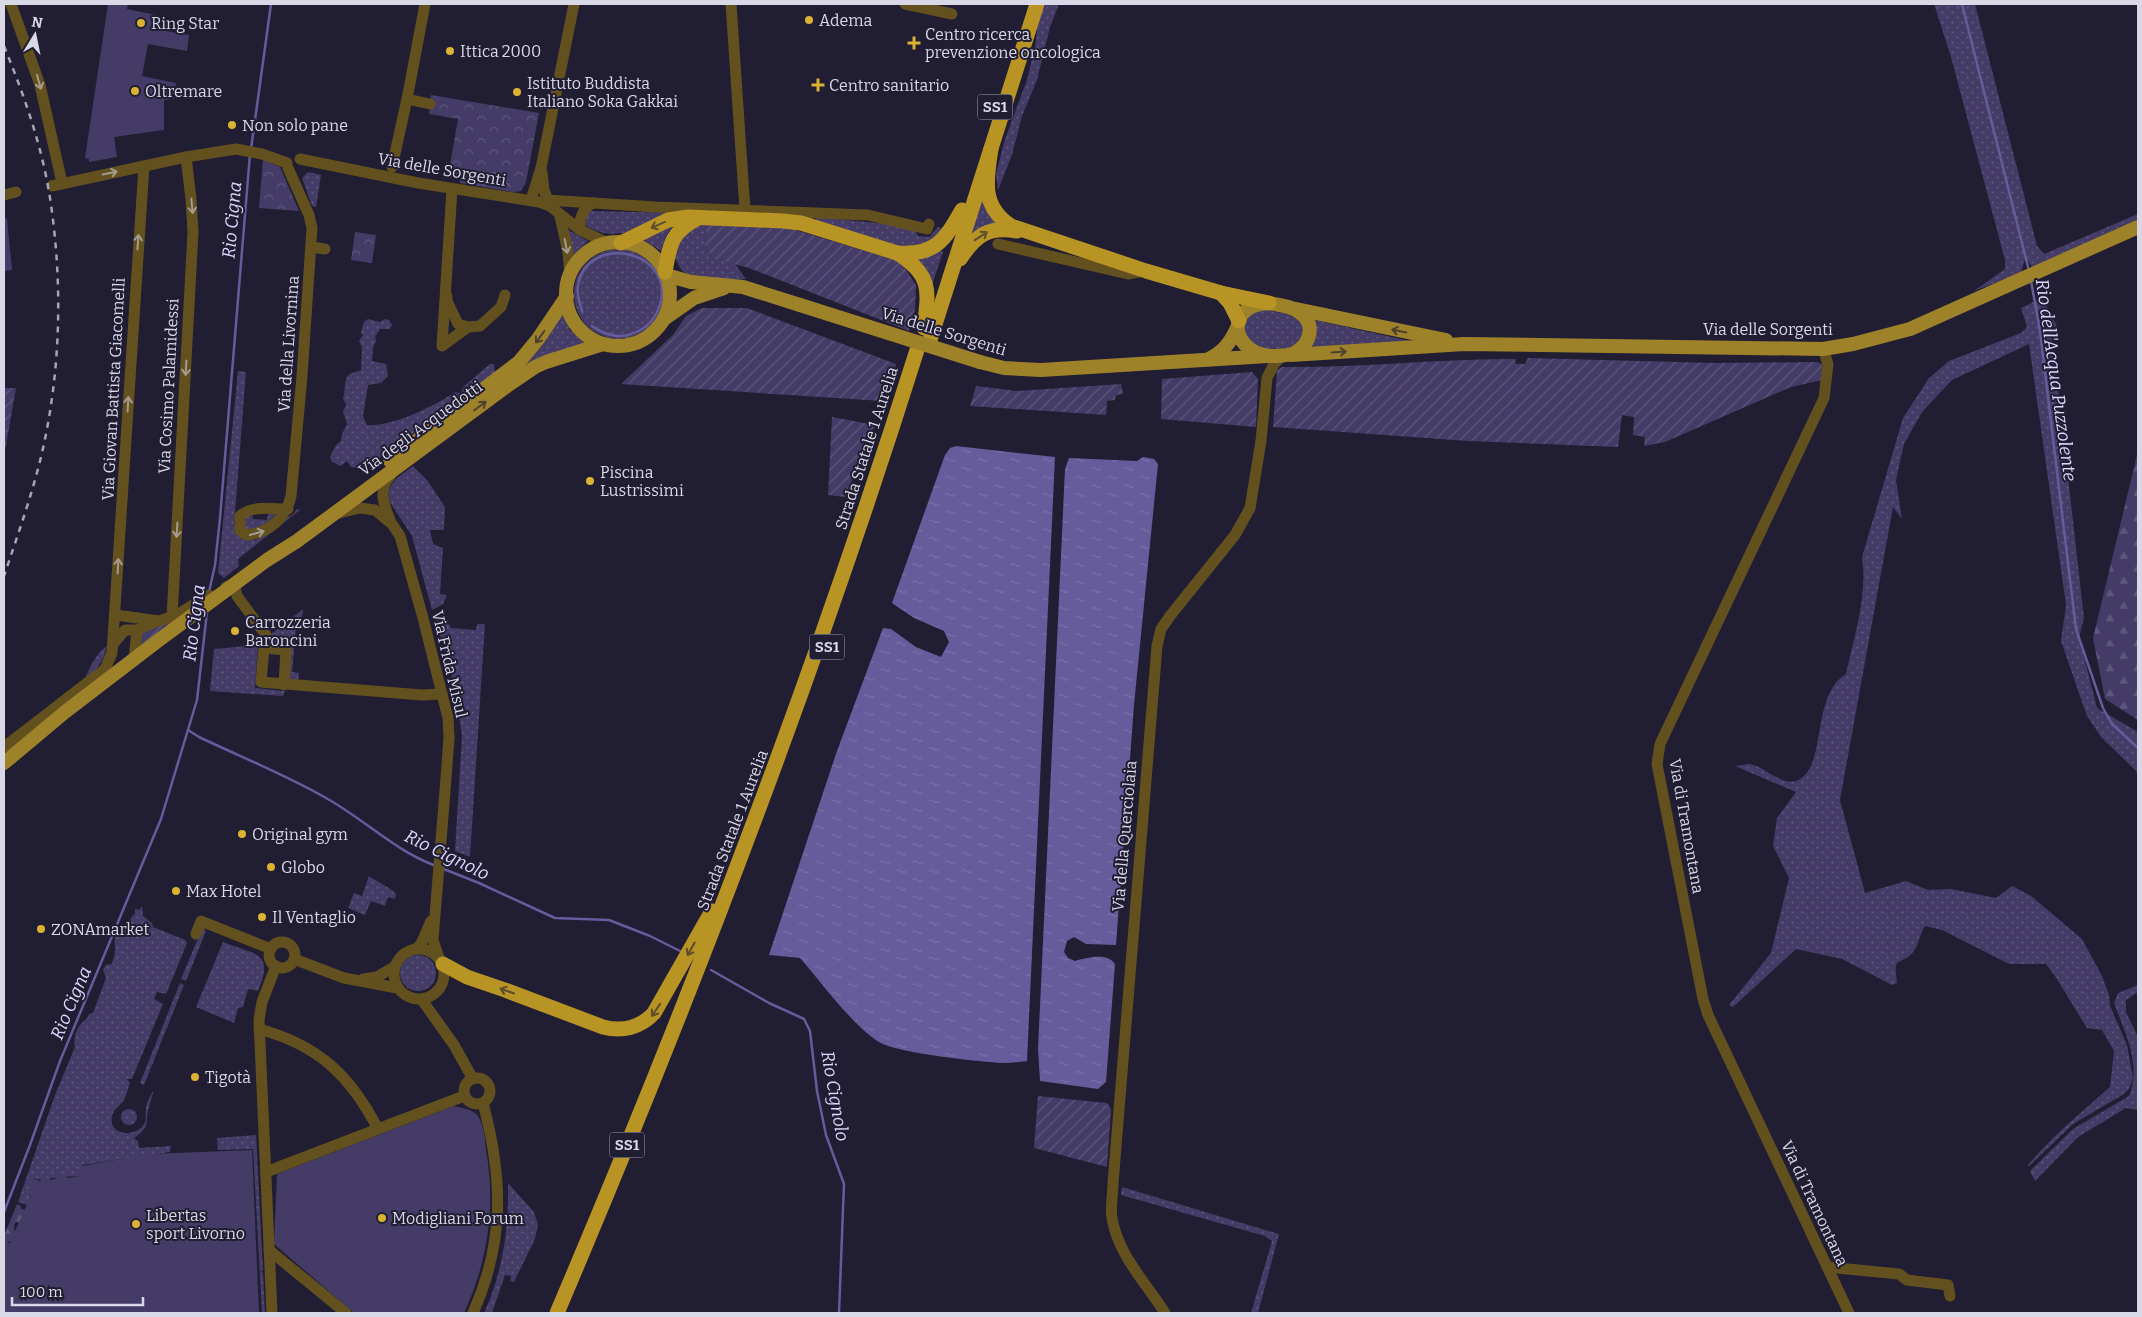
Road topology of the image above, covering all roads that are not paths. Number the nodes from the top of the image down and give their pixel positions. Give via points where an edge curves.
1 (11, 4) edge
2 (426, 4) edge
3 (574, 4) edge
4 (731, 4) edge
5 (905, 4) edge
6 (1028, 4) edge
7 (1037, 4) edge
8 (952, 14) dead end
9 (406, 99) junction
10 (430, 104) dead end
11 (991, 149) junction
12 (186, 157) junction
13 (287, 165) junction
14 (300, 165) junction
15 (144, 166) junction
16 (392, 167) dead end
17 (541, 168) junction
18 (296, 183) junction
19 (452, 189) junction
20 (16, 192) dead end
21 (4, 194) edge
22 (531, 200) junction
23 (548, 203) junction
24 (593, 203) junction
25 (745, 210) junction
26 (962, 210) junction
27 (560, 216) junction
28 (698, 218) junction
29 (929, 224) dead end
30 (2138, 226) edge
31 (580, 230) junction
32 (1023, 232) junction
33 (615, 243) junction
34 (998, 244) dead end
35 (312, 247) junction
36 (325, 249) dead end
37 (897, 253) junction
38 (953, 268) junction
39 (1146, 271) junction
40 (666, 274) junction
41 (570, 276) junction
42 (735, 286) junction
43 (447, 289) junction
44 (1221, 293) junction
45 (505, 294) dead end
46 (567, 296) junction
47 (1269, 303) junction
48 (1293, 308) junction
49 (663, 320) junction
50 (1238, 324) junction
51 (468, 327) junction
52 (923, 342) junction
53 (603, 344) junction
54 (1464, 344) junction
55 (1823, 349) junction
56 (1287, 355) junction
57 (1268, 356) junction
58 (1248, 357) junction
59 (1208, 359) junction
60 (1266, 378) junction
61 (399, 466) junction
62 (288, 509) dead end
63 (330, 516) junction
64 (392, 524) junction
65 (267, 560) junction
66 (234, 584) junction
67 (199, 606) junction
68 (116, 615) junction
69 (172, 617) junction
70 (159, 620) junction
71 (137, 630) junction
72 (266, 635) dead end
73 (114, 644) junction
74 (134, 660) junction
75 (284, 685) dead end
76 (442, 694) junction
77 (4, 747) edge
78 (4, 762) edge
79 (436, 907) junction
80 (196, 934) dead end
81 (711, 935) junction
82 (416, 948) junction
83 (271, 949) junction
84 (294, 959) junction
85 (441, 961) junction
86 (276, 966) junction
87 (394, 967) junction
88 (700, 977) junction
89 (357, 980) junction
90 (397, 988) junction
91 (422, 1000) junction
92 (259, 1029) junction
93 (473, 1079) junction
94 (464, 1096) junction
95 (483, 1103) junction
96 (378, 1129) junction
97 (266, 1172) junction
98 (269, 1250) junction
99 (1827, 1267) junction
100 (1950, 1296) dead end
101 (272, 1313) edge
102 (346, 1313) edge
103 (473, 1313) edge
104 (557, 1313) edge
105 (567, 1313) edge
106 (1164, 1313) edge
107 (1849, 1313) edge

1 -> 15 street via 35,70 57,185
2 - 9 street
3 - 17 street
4 - 25 street
5 - 8 street
6 - 26 highway, Strada Statale 1 Aurelia / SS1
7 - 11 highway, Strada Statale 1 Aurelia / SS1
9 - 10 street
9 - 16 street
11 - 32 highway via 987,180 991,204 1002,220
11 - 38 highway, Strada Statale 1 Aurelia / SS1
12 - 13 street via 240,150 262,154
12 - 15 street
12 -> 69 street, Via Cosimo Palamidessi via 193,232
13 - 14 street via 293,172
13 - 18 street, Via della Livornina
14 - 18 street
14 - 19 street, Via delle Sorgenti via 313,163
68 -> 15 street, Via Giovan Battista Giacomelli
17 - 22 street
17 - 23 street
18 - 35 street, Via della Livornina via 309,215
19 - 22 street, Via delle Sorgenti
19 - 43 street
20 - 21 street
22 - 23 street, Via delle Sorgenti
23 - 24 street, Via delle Sorgenti
23 - 27 street, Via delle Sorgenti
24 - 25 street, Via delle Sorgenti
24 - 31 street via 583,210
25 - 29 street, Via delle Sorgenti via 868,215 928,229
26 - 37 highway via 936,246 919,253
26 - 52 highway, Strada Statale 1 Aurelia / SS1
27 - 31 street, Via delle Sorgenti
27 -> 41 street
28 -> 33 highway via 668,220
28 - 37 highway via 801,224
28 - 40 highway via 675,234 669,249
30 - 55 main road, Via delle Sorgenti via 1910,329
31 - 33 street, Via delle Sorgenti
38 -> 32 highway via 971,244 985,233 1002,229
32 - 39 highway
33 - 40 main road via 644,250 656,259
33 - 41 main road via 586,255
34 - 39 street via 1128,274
35 - 36 street
35 - 62 street, Via della Livornina
37 - 52 highway via 916,267 926,282 928,301
38 - 52 highway, Strada Statale 1 Aurelia / SS1
39 - 44 highway
40 - 42 main road, Via delle Sorgenti via 691,282
40 - 49 main road via 670,294
41 - 46 main road
42 - 49 main road, Via delle Sorgenti via 694,298
42 - 59 main road, Via delle Sorgenti, bridge via 1011,369 1041,370
43 - 51 street via 447,301 458,324
43 - 51 street via 442,346
44 - 47 highway
44 - 50 highway via 1230,303
45 - 51 street via 501,307 480,326
46 - 53 main road via 577,326 588,337
46 -> 65 main road, Via degli Acquedotti via 519,362 292,535
47 - 48 main road, Via delle Sorgenti
47 - 50 main road, Via delle Sorgenti via 1252,305 1241,315
54 -> 48 main road, Via delle Sorgenti
48 - 56 main road via 1309,322 1310,332 1307,343
49 - 53 main road via 652,334 637,342 620,346
50 - 57 main road, Via delle Sorgenti via 1238,335 1246,347
50 - 59 main road, Via delle Sorgenti via 1231,342 1222,352
52 - 81 highway, Strada Statale 1 Aurelia / SS1 via 771,777
52 - 81 highway, Strada Statale 1 Aurelia / SS1 via 894,452 841,608
61 -> 53 main road, Via degli Acquedotti via 535,367
54 - 55 main road, Via delle Sorgenti
56 -> 54 main road, Via delle Sorgenti
55 - 99 street, Via di Tramontana via 1828,364 1824,398 1660,744 1657,764 1708,1015
56 - 57 main road, Via delle Sorgenti
56 - 60 street via 1274,364
57 - 58 main road, Via delle Sorgenti
58 - 59 main road, Via delle Sorgenti
58 - 60 street via 1260,365
60 - 106 street, Via della Querciolaia via 1256,483 1250,508 1235,536 1161,629 1153,676 1112,1217 1118,1240
61 - 63 main road, Via degli Acquedotti
61 - 64 street, Via Frida Misul via 383,487 384,506
63 - 64 street, Via Frida Misul via 354,508 368,508
63 - 65 main road, Via degli Acquedotti
64 - 76 street, Via Frida Misul via 402,542
65 - 66 main road, Via degli Acquedotti
66 - 67 main road, Via degli Acquedotti
66 - 72 street via 237,596
67 - 69 street, Via degli Acquedotti
67 - 74 main road, Via degli Acquedotti
68 - 70 street, Via degli Acquedotti
68 - 73 street
69 - 70 street, Via degli Acquedotti
70 - 71 street, Via degli Acquedotti
71 - 73 street, Via degli Acquedotti via 123,631
71 - 74 street
73 - 77 street via 105,669
74 - 78 main road, Via degli Acquedotti
75 - 76 street via 422,696
76 - 79 street, Via Frida Misul via 449,729
79 - 82 street, Via Frida Misul via 428,930
79 - 85 street, Via Frida Misul via 433,940
80 - 83 street via 201,922
81 -> 85 highway via 681,968 648,1019 631,1028 615,1030 467,977
81 - 88 highway, Strada Statale 1 Aurelia / SS1
82 - 85 street via 432,952
82 - 87 street via 402,954
83 - 84 street via 278,943 285,943 293,949
83 - 86 street via 270,961
84 - 86 street via 287,967
84 - 89 street
85 - 91 street via 444,980 441,987
86 - 92 street via 259,1012
87 - 89 street via 377,977
87 - 90 street
88 - 104 highway, Strada Statale 1 Aurelia / SS1
88 - 105 highway, Strada Statale 1 Aurelia / SS1 via 640,1140
89 - 90 street
90 - 91 street via 408,997
91 - 93 street
92 - 96 street via 296,1042 339,1071 367,1108
92 - 97 street
93 - 94 street via 466,1083
93 - 95 street via 482,1080 489,1086 489,1096
94 - 95 street via 472,1104
94 - 96 street
95 - 103 street via 496,1161 498,1197 491,1257
96 - 97 street
97 - 98 street
98 - 101 street
98 - 102 street
99 - 100 street via 1898,1274 1907,1280 1948,1285
99 - 107 street, Via di Tramontana

